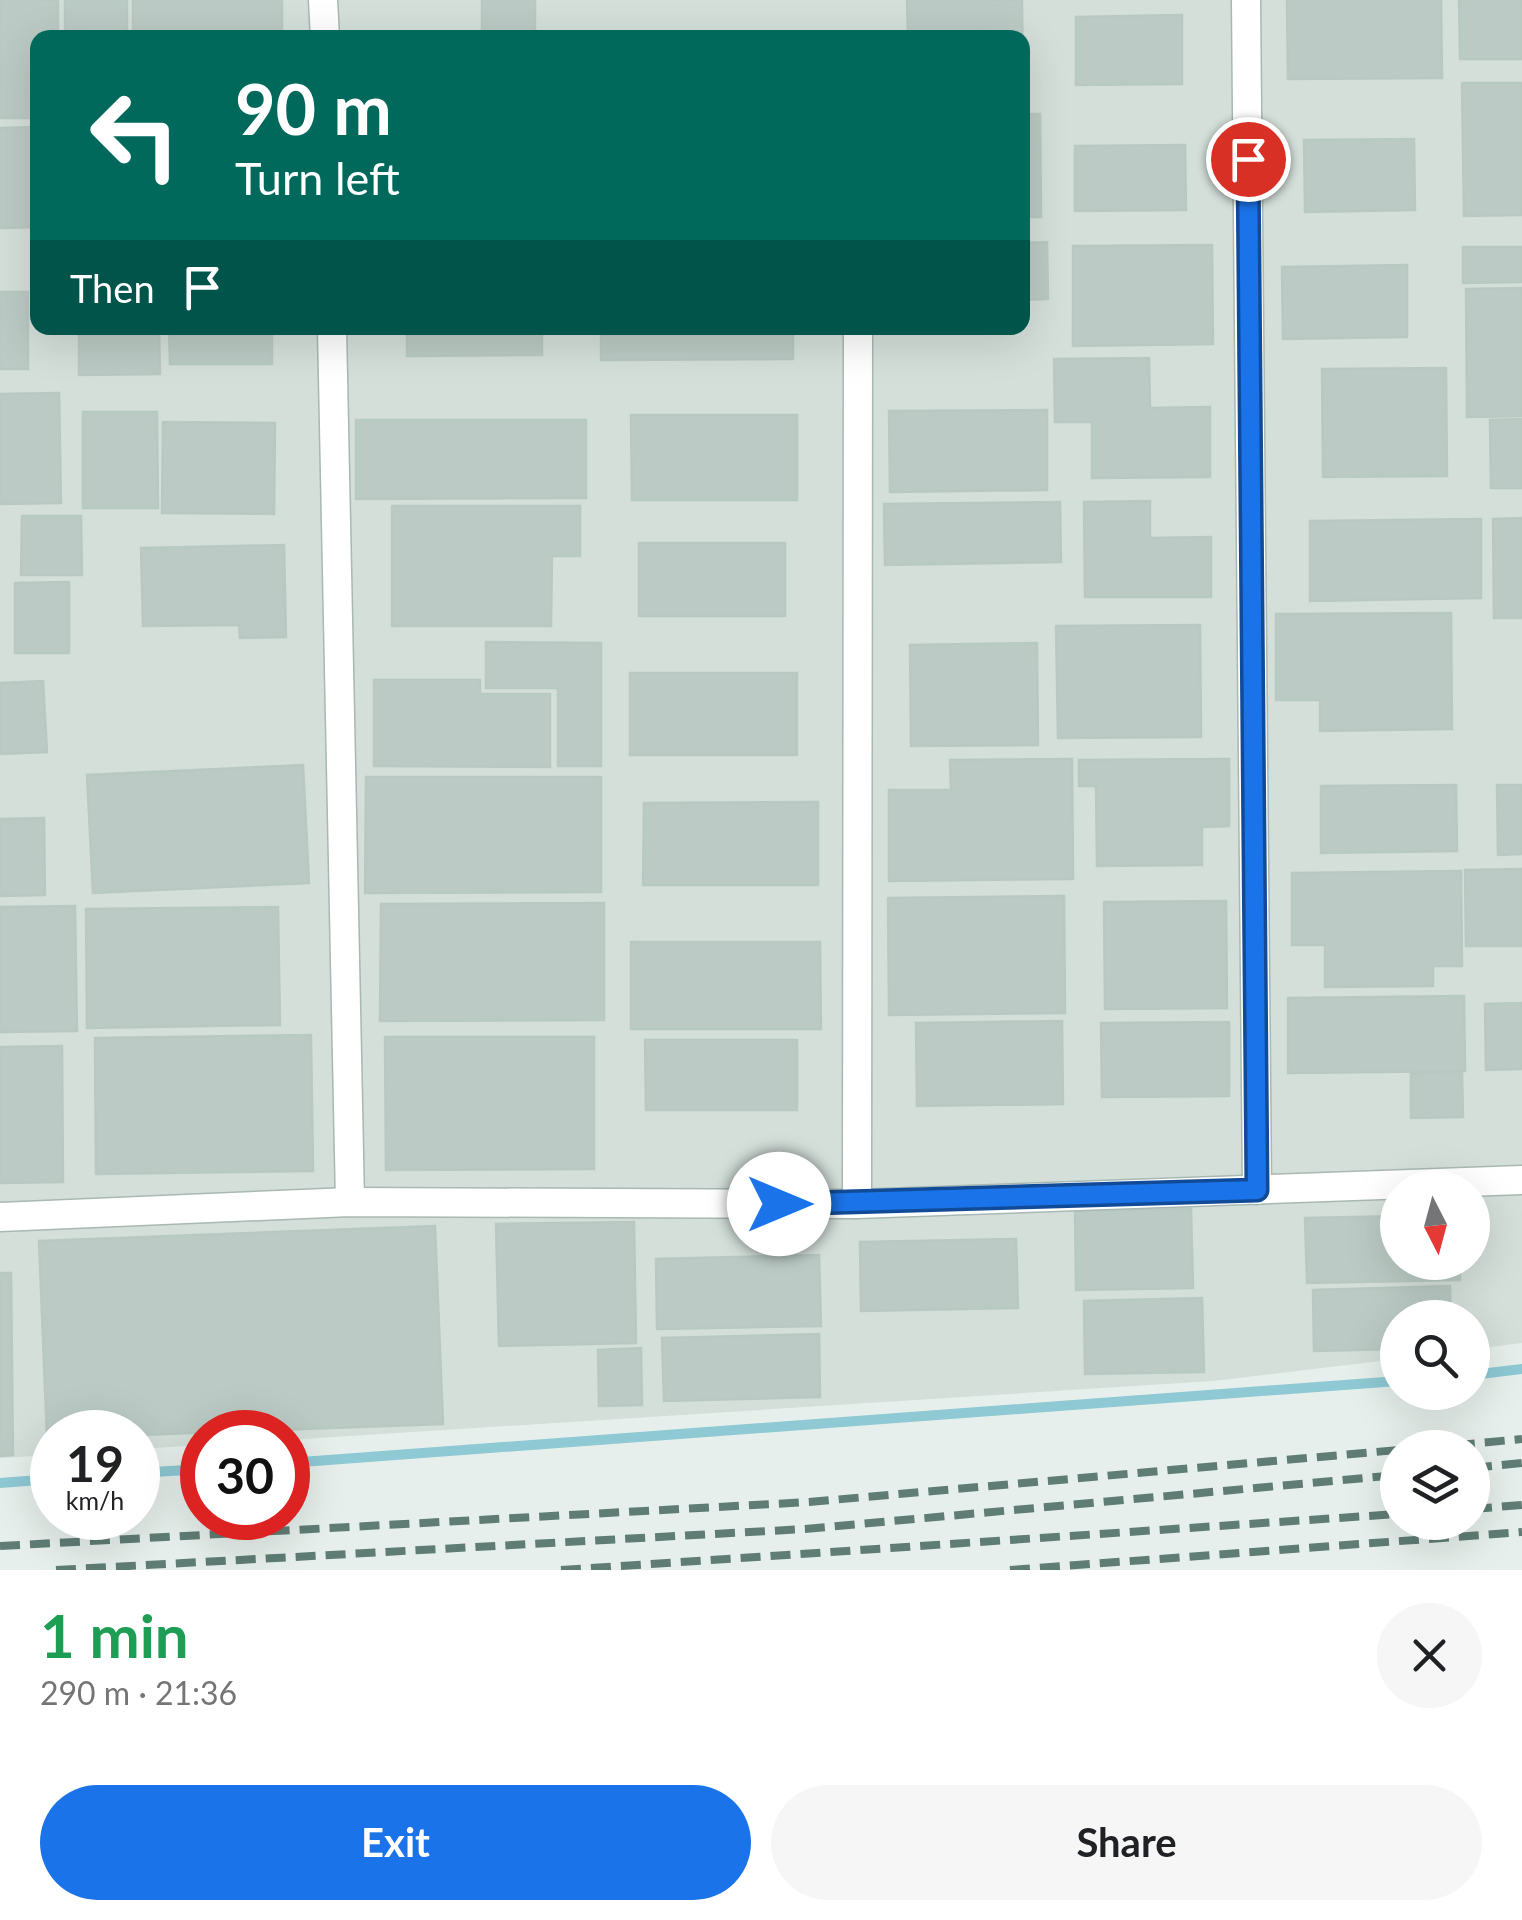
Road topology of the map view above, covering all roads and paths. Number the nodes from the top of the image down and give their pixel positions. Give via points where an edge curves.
1 (323, 0) edge
2 (1246, 0) edge
3 (325, 30) edge
4 (332, 335) edge
5 (858, 335) edge
6 (1522, 1180) edge
7 (1257, 1190) junction
8 (350, 1202) junction
9 (857, 1204) junction
10 (0, 1216) edge

1 - 3 street
2 - 7 street
4 - 8 street
5 - 9 street
6 - 7 street
7 - 9 street
8 - 9 street
8 - 10 street

